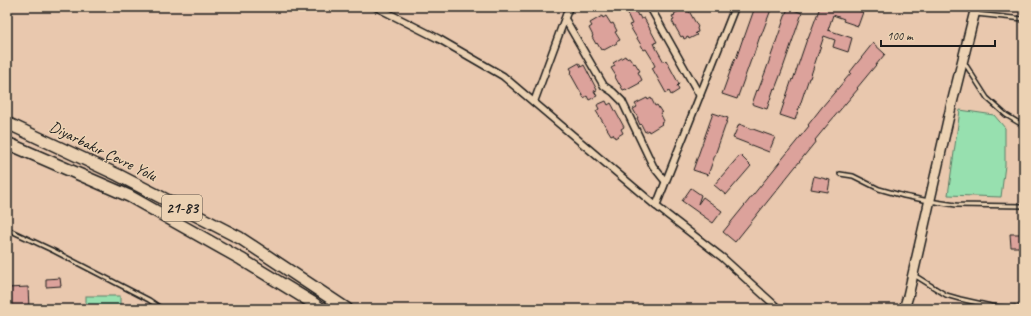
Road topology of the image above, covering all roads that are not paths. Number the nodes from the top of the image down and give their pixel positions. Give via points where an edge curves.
1 (569, 7) edge
2 (650, 7) edge
3 (378, 8) edge
4 (733, 9) edge
5 (975, 10) edge
6 (565, 19) junction
7 (1024, 19) edge
8 (963, 61) junction
9 (700, 96) junction
10 (534, 102) junction
11 (7, 123) edge
12 (1024, 126) edge
13 (7, 143) edge
14 (840, 174) dead end
15 (665, 181) junction
16 (929, 202) junction
17 (656, 206) junction
18 (1024, 206) edge
19 (7, 230) edge
20 (913, 274) junction
21 (1024, 307) edge
22 (162, 309) edge
23 (321, 309) edge
24 (347, 309) edge
25 (779, 309) edge
26 (904, 309) edge

1 - 6 street
2 - 9 street
3 - 10 street via 439,38 503,76
4 - 9 street
5 - 7 lane
5 - 8 street
6 - 10 street
6 - 15 street via 604,86 622,101 653,166
8 - 12 lane via 987,98 1006,115
8 - 16 street
9 - 15 street
10 - 17 street
11 - 24 highway, Diyarbakır Çevre Yolu / 21-83 via 118,174 240,238
13 - 23 highway, Diyarbakır Çevre Yolu / 21-83 via 129,196 241,259
14 - 16 lane via 853,176 879,189
15 - 17 street
16 - 18 lane
16 - 20 street
17 - 25 street via 723,258
19 - 22 lane via 54,250
20 - 21 lane via 946,295 991,306
20 - 26 street

